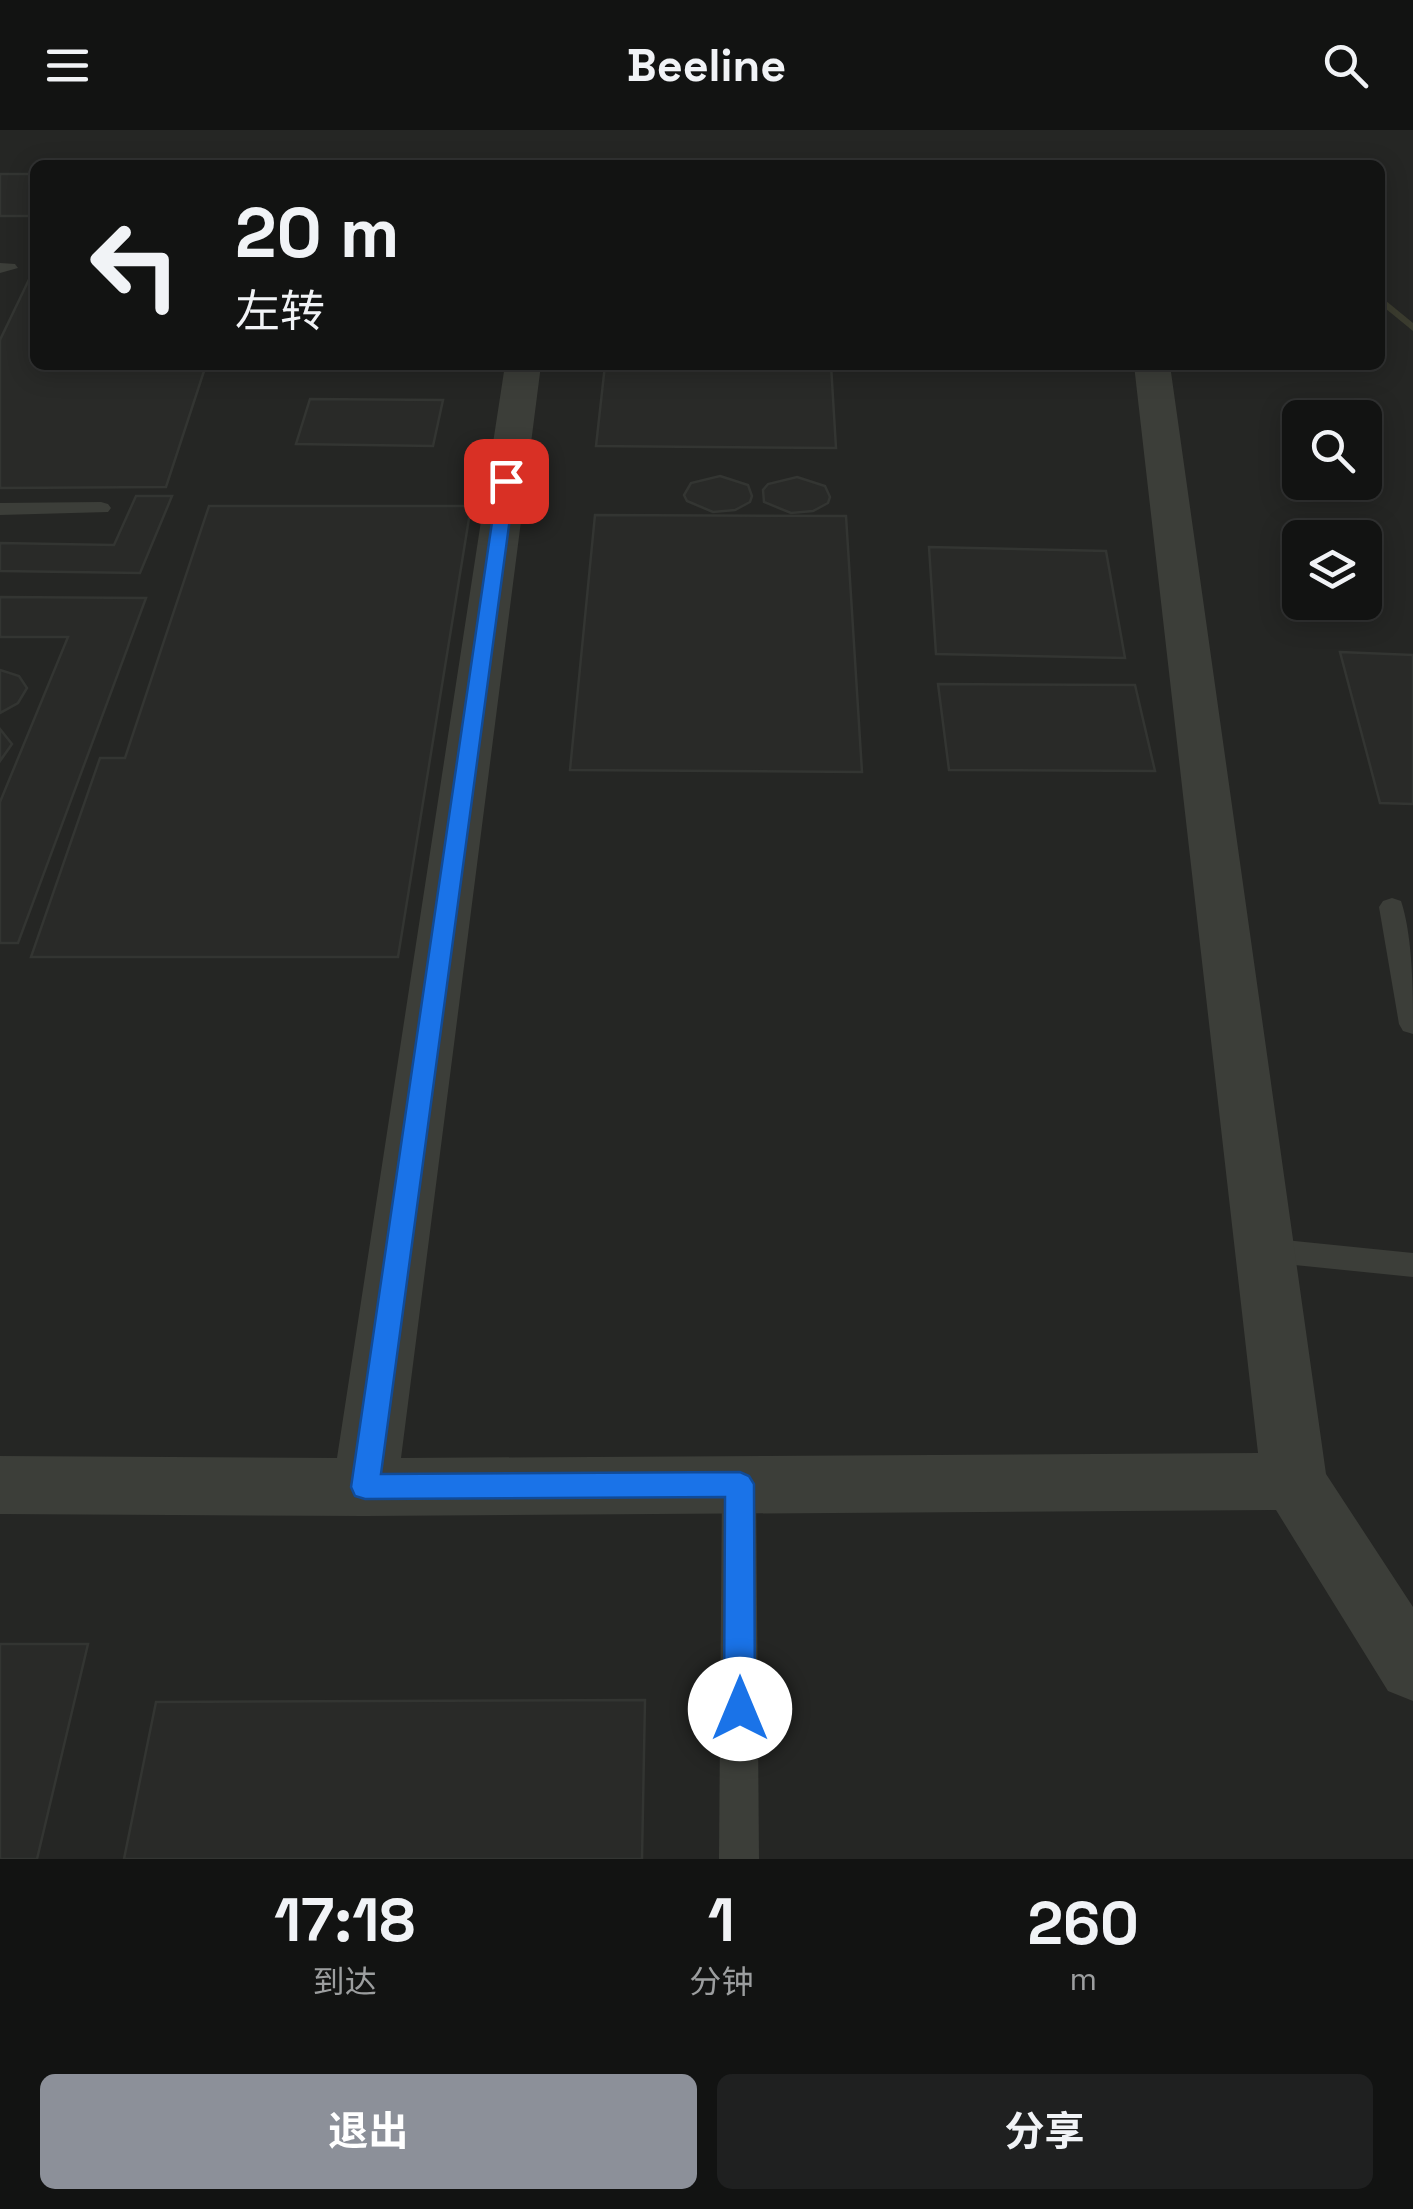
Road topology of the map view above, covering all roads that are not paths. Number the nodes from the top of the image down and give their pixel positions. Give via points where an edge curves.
1 (522, 370) edge
2 (1153, 370) edge
3 (100, 508) dead end
4 (0, 509) edge
5 (1392, 907) dead end
6 (1413, 1024) edge
7 (1265, 1250) junction
8 (1413, 1265) edge
9 (1294, 1481) junction
10 (740, 1484) junction
11 (0, 1485) edge
12 (365, 1487) junction
13 (1413, 1668) edge
14 (740, 1859) edge

1 - 12 street
2 - 7 street
3 - 4 lane
5 - 6 lane
7 - 8 lane
7 - 9 street
9 - 10 street
9 - 13 street
10 - 12 street
10 - 14 lane
11 - 12 street

